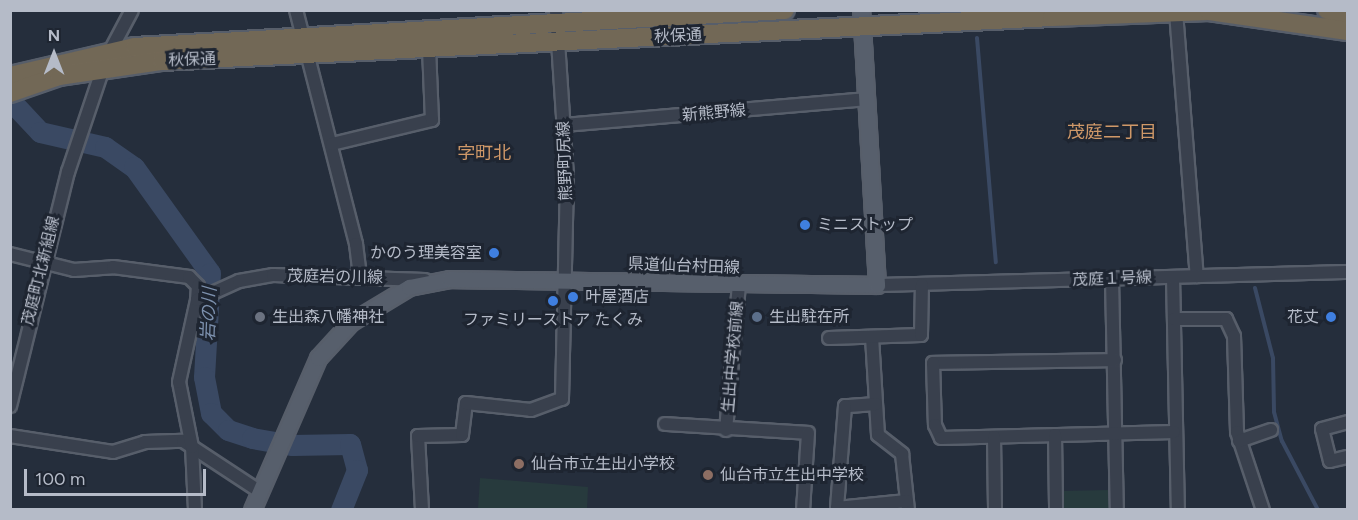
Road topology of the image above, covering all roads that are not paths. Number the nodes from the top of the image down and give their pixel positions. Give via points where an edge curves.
1 (132, 10) edge
2 (296, 10) edge
3 (784, 10) edge
4 (1327, 10) edge
5 (1176, 12) junction
6 (1347, 15) edge
7 (861, 18) edge
8 (558, 26) edge
9 (1347, 31) edge
10 (305, 46) junction
11 (429, 48) junction
12 (110, 50) junction
13 (103, 67) junction
14 (14, 83) edge
15 (865, 99) junction
16 (564, 125) junction
17 (332, 144) junction
18 (10, 254) edge
19 (41, 264) junction
20 (1347, 272) edge
21 (1197, 276) junction
22 (1173, 277) junction
23 (360, 278) junction
24 (1112, 279) junction
25 (432, 280) junction
26 (564, 280) junction
27 (739, 285) junction
28 (877, 285) junction
29 (922, 285) junction
30 (200, 298) junction
31 (1174, 319) junction
32 (872, 337) junction
33 (829, 338) dead end
34 (1115, 360) junction
35 (876, 404) junction
36 (10, 406) edge
37 (1347, 422) edge
38 (665, 424) dead end
39 (726, 430) junction
40 (1271, 430) dead end
41 (1174, 432) junction
42 (1115, 433) junction
43 (1054, 435) junction
44 (10, 436) edge
45 (994, 436) junction
46 (1239, 441) junction
47 (192, 447) junction
48 (1347, 457) edge
49 (261, 486) junction
50 (908, 505) edge
51 (195, 510) edge
52 (252, 510) edge
53 (422, 510) edge
54 (803, 510) edge
55 (995, 510) edge
56 (1056, 510) edge
57 (1117, 510) edge
58 (1178, 510) edge
59 (1263, 510) edge

1 - 12 street, 茂庭町北新組線
2 - 10 street
3 - 8 highway, 秋保通
4 - 6 highway
5 - 7 highway, 秋保通
5 - 9 highway, 秋保通 via 1265,15
5 - 21 street
7 - 8 highway, 秋保通
7 - 15 main road
8 - 10 highway, 秋保通
8 - 11 highway, 秋保通
8 - 16 street, 熊野町尻線
10 - 11 highway, 秋保通
10 - 12 highway, 秋保通
10 - 13 highway, 秋保通
10 - 17 street
11 - 17 street via 432,120
12 - 13 street, 茂庭町北新組線
12 - 14 highway, 秋保通
13 - 14 highway, 秋保通
13 - 19 street, 茂庭町北新組線
15 - 16 street, 新熊野線
15 - 28 main road
16 - 26 street, 熊野町尻線
17 - 23 street
18 - 19 street
19 - 30 street via 189,277 198,286
19 - 36 street, 茂庭町北新組線
20 - 21 street, 茂庭１号線
21 - 22 street, 茂庭１号線
22 - 24 street, 茂庭１号線
22 - 31 street
23 - 25 street, 茂庭岩の川線
23 - 30 street, 茂庭岩の川線 via 273,275 239,281
24 - 29 street, 茂庭１号線
24 - 34 street
25 - 26 main road, 県道仙台村田線
25 - 49 main road, 県道仙台村田線 via 384,299 351,322 318,358
26 - 27 main road, 県道仙台村田線
26 - 53 street, 熊野町尻線 via 562,399 531,410 466,403 462,435 418,436
27 - 28 main road, 県道仙台村田線
27 - 39 street, 生出中学校前線
28 - 29 street, 茂庭１号線
29 - 32 street via 921,335
30 - 47 street via 179,382
31 - 41 street
31 - 46 street via 1226,319 1234,336
32 - 33 street
32 - 35 street
34 - 42 street
34 - 45 street via 933,363 935,425 941,438
35 - 50 street via 878,435 902,454
35 - 50 street via 845,406 837,508
37 - 48 street via 1322,429 1330,461
38 - 39 street
39 - 54 street via 808,433
40 - 46 street
41 - 42 street
41 - 58 street
42 - 43 street
42 - 57 street
43 - 45 street
43 - 56 street
44 - 47 street via 112,452 145,442 183,441
45 - 55 street
46 - 59 street
47 - 49 street
47 - 51 street
49 - 52 main road

